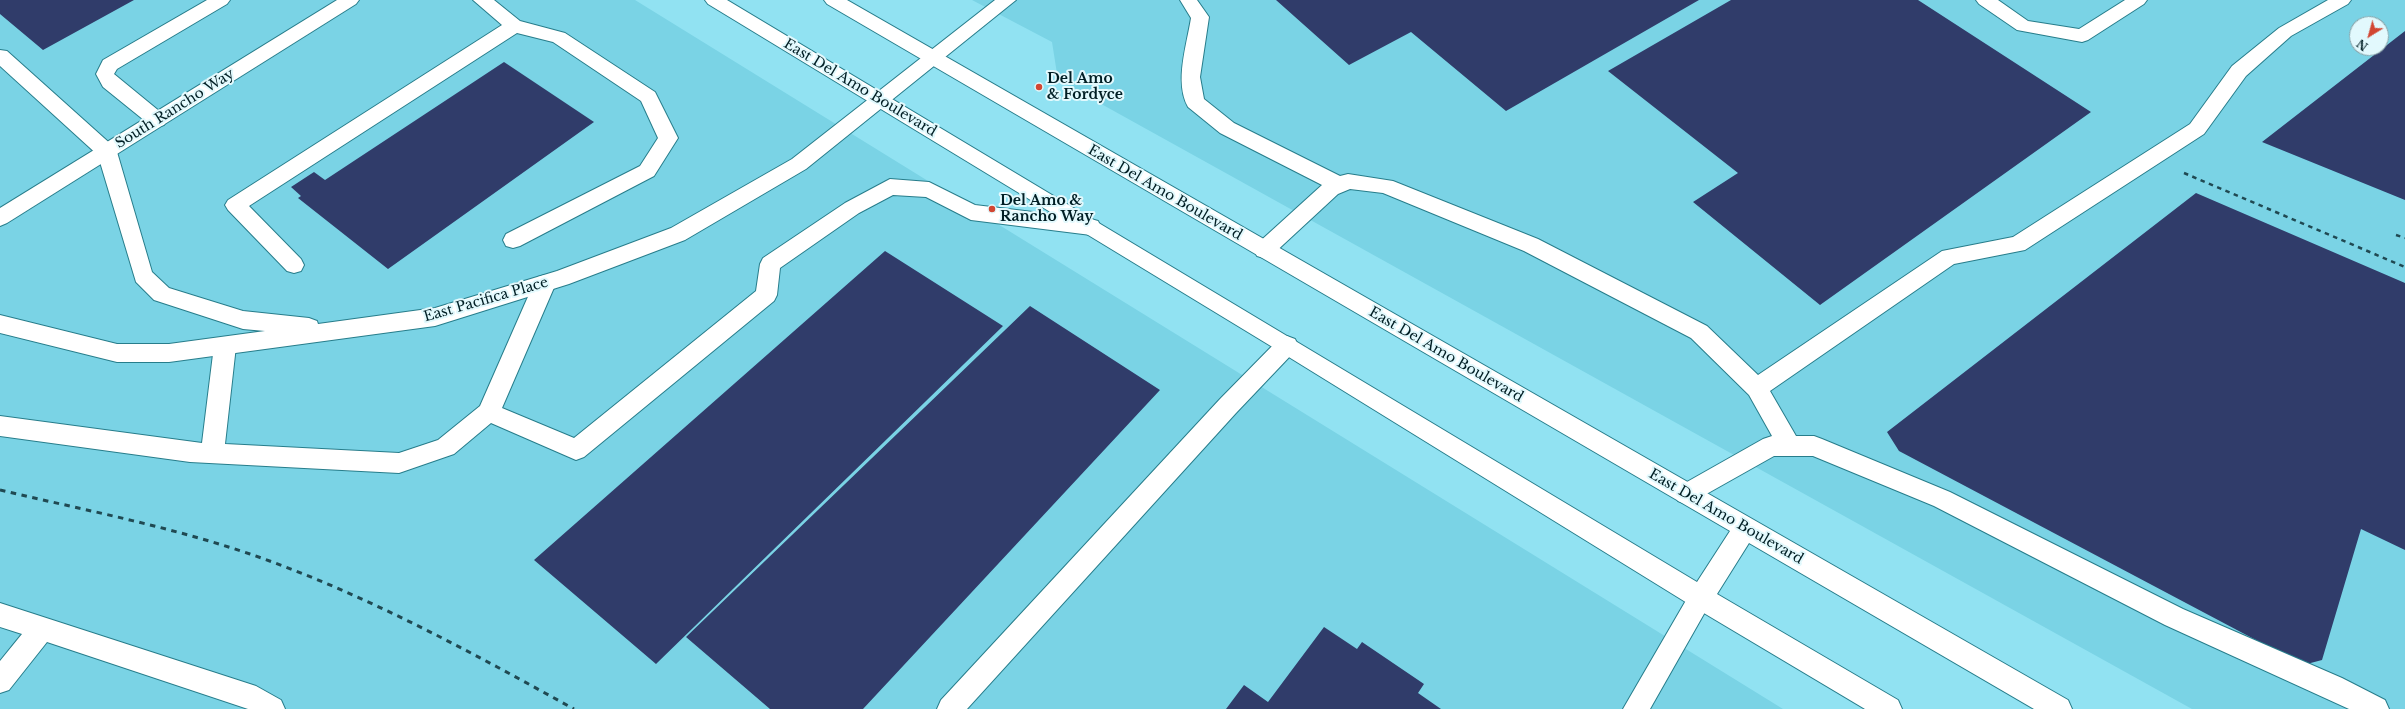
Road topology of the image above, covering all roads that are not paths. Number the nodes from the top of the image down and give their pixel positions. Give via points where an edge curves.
1 (220, 0) edge
2 (350, 0) edge
3 (482, 0) edge
4 (714, 0) edge
5 (833, 0) edge
6 (1007, 0) edge
7 (1985, 0) edge
8 (2138, 0) edge
9 (2342, 0) edge
10 (1188, 1) edge
11 (514, 26) junction
12 (0, 56) edge
13 (934, 58) junction
14 (881, 100) junction
15 (157, 120) junction
16 (107, 152) junction
17 (1340, 185) junction
18 (0, 218) edge
19 (1090, 227) junction
20 (513, 240) dead end
21 (1264, 250) junction
22 (294, 264) dead end
23 (545, 283) junction
24 (0, 324) edge
25 (336, 331) junction
26 (1287, 345) junction
27 (225, 346) junction
28 (1757, 388) junction
29 (489, 412) junction
30 (0, 426) edge
31 (1790, 447) junction
32 (212, 453) junction
33 (1686, 494) junction
34 (1745, 528) junction
35 (1701, 598) junction
36 (0, 614) edge
37 (42, 628) junction
38 (0, 681) edge
39 (272, 709) edge
40 (950, 709) edge
41 (1636, 709) edge
42 (1889, 709) edge
43 (2059, 709) edge
44 (2376, 709) edge

1 - 15 main road via 110,65 105,74 110,82
2 - 15 main road, South Rancho Way
3 - 11 main road
4 - 14 main road, East Del Amo Boulevard
5 - 13 main road, East Del Amo Boulevard
6 - 13 main road, East Pacifica Place
7 - 8 main road via 2023,26 2082,36
9 - 28 main road via 2285,32 2239,70 2197,129 2018,244 1949,257
10 - 17 main road via 1200,17 1191,77 1195,102 1226,128
11 - 20 main road via 559,37 648,97 668,138 647,171
11 - 22 main road via 235,206
12 - 16 main road
13 - 14 main road, East Pacifica Place
13 - 21 main road, East Del Amo Boulevard
14 - 19 main road, East Del Amo Boulevard
14 - 23 main road, East Pacifica Place via 799,164 678,234
15 - 16 main road, South Rancho Way
16 - 18 main road, South Rancho Way
16 - 25 main road via 143,276 162,294 243,320
17 - 21 main road via 1331,189
17 - 28 main road via 1348,181 1386,186 1531,245 1699,332
19 - 26 main road, East Del Amo Boulevard
19 - 29 main road via 971,212 929,190 890,187 852,208 770,264 766,295 576,450
21 - 33 main road, East Del Amo Boulevard
23 - 25 main road, East Pacifica Place via 435,317
23 - 29 main road
24 - 27 main road, East Pacifica Place via 117,352 169,353
25 - 27 main road, East Pacifica Place
26 - 35 main road, East Del Amo Boulevard
26 - 40 main road
27 - 32 main road
28 - 31 main road
29 - 32 main road via 446,447 399,463
30 - 32 main road
31 - 33 main road via 1771,446
31 - 44 main road via 1814,446 1942,499 2174,616 2333,687
33 - 34 main road, East Del Amo Boulevard
34 - 35 main road
34 - 43 main road, East Del Amo Boulevard
35 - 41 main road
35 - 42 main road, East Del Amo Boulevard
36 - 37 main road
37 - 38 main road
37 - 39 main road via 256,699

